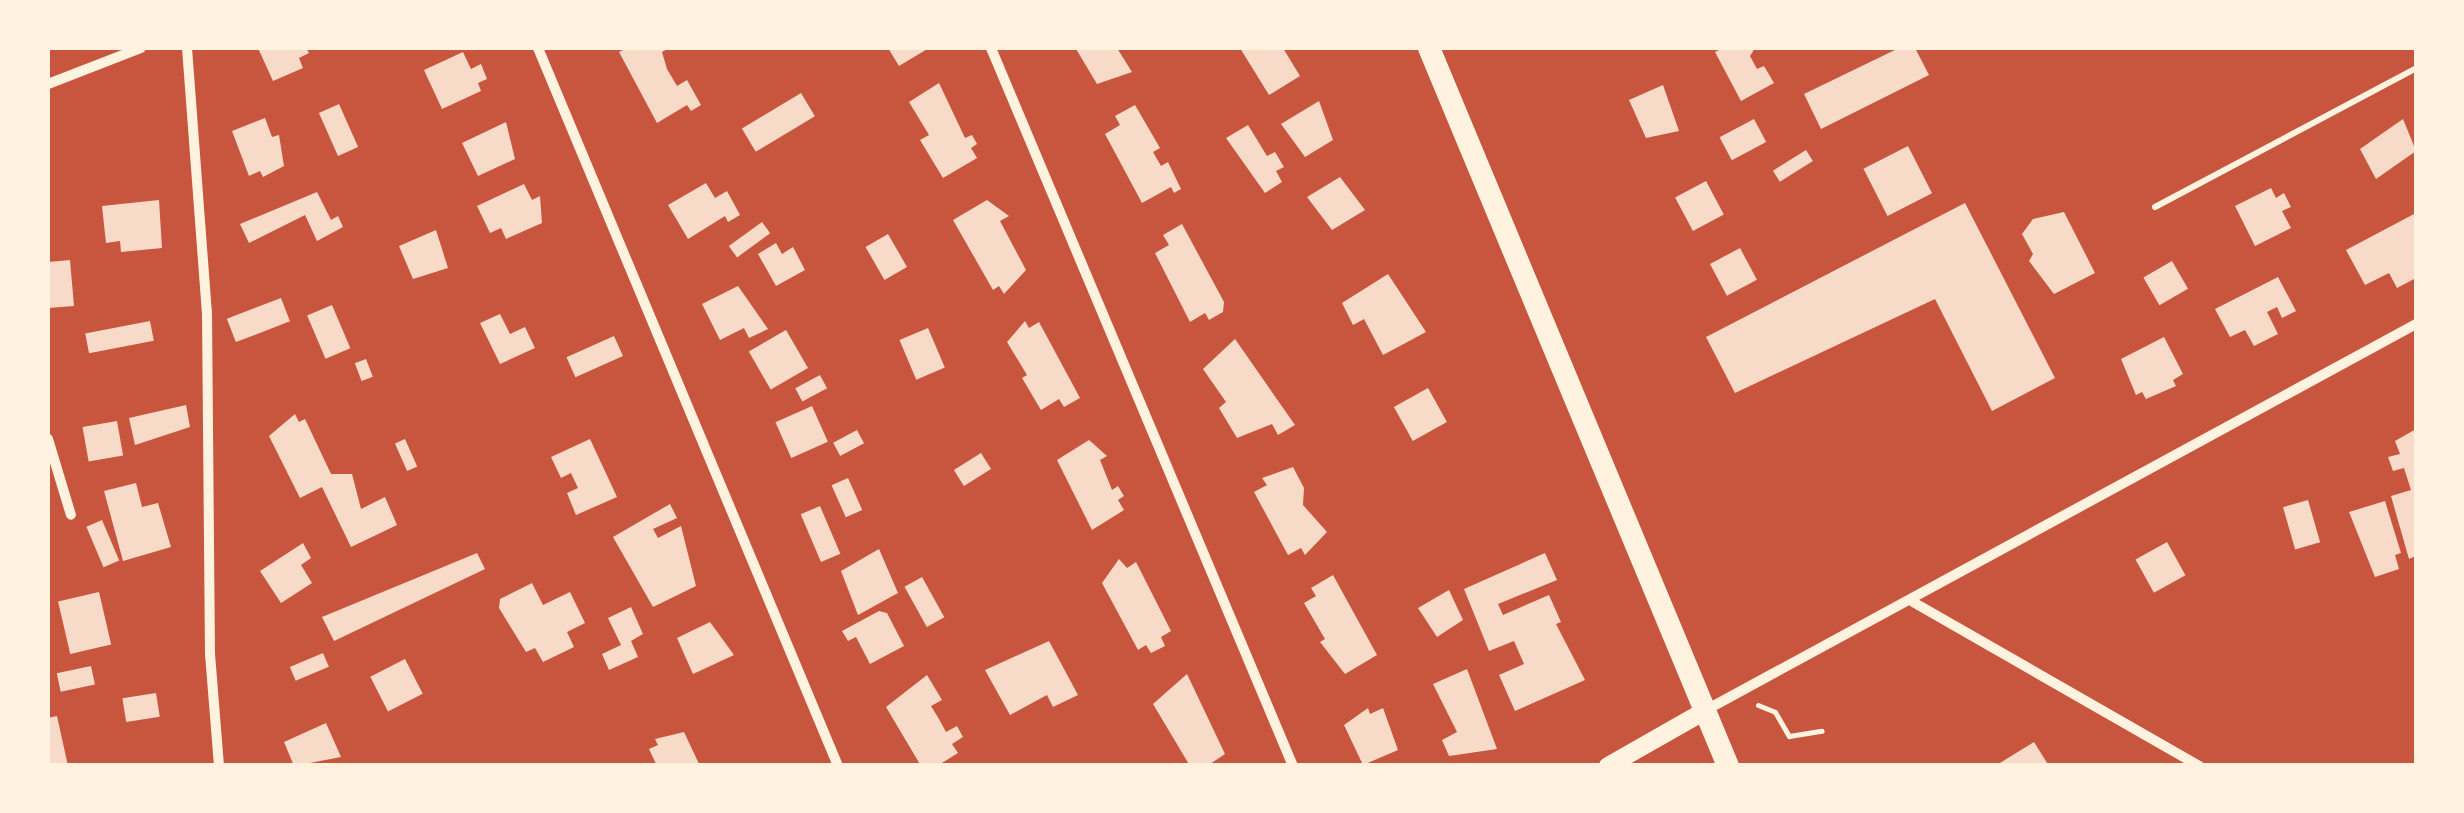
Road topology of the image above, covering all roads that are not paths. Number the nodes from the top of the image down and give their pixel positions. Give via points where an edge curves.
1 (141, 48) edge
2 (186, 48) edge
3 (538, 48) edge
4 (991, 48) edge
5 (1428, 48) edge
6 (2416, 68) edge
7 (48, 84) edge
8 (2156, 207) dead end
9 (2416, 324) edge
10 (48, 440) edge
11 (71, 515) dead end
12 (1913, 602) junction
13 (1705, 711) junction
14 (219, 766) edge
15 (838, 766) edge
16 (1293, 766) edge
17 (1608, 766) edge
18 (1728, 766) edge
19 (2199, 766) edge

1 - 7 street
2 - 14 street via 207,312 210,654
3 - 15 street
4 - 16 street
5 - 13 main road
6 - 8 lane
9 - 12 street
10 - 11 street
12 - 13 street
12 - 19 street
13 - 17 street
13 - 18 main road

